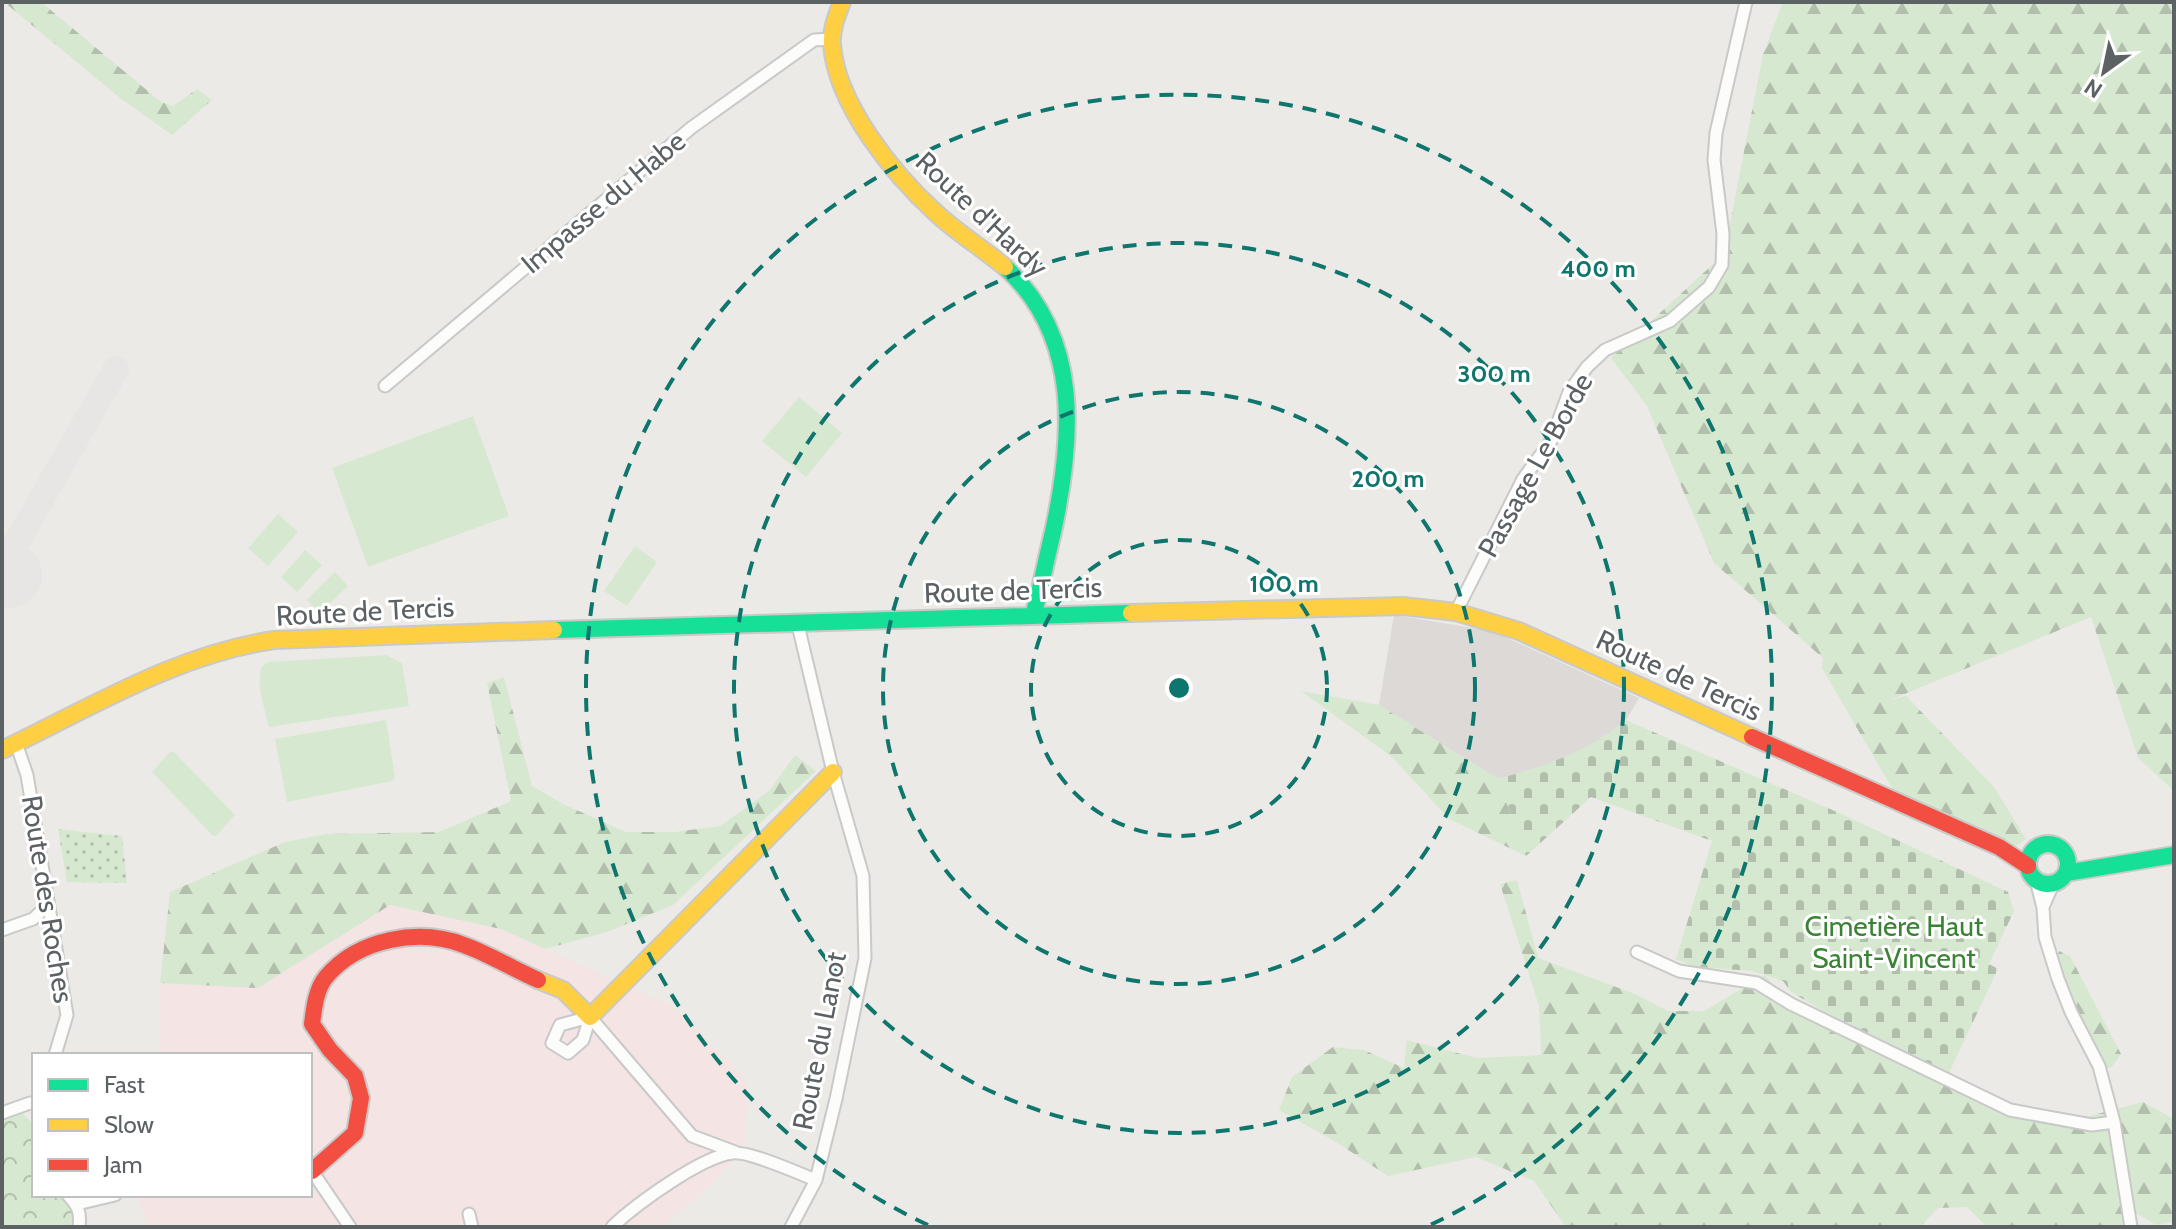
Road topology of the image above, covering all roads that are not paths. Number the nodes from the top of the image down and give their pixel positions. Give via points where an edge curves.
1 (842, 2) edge
2 (1746, 2) edge
3 (832, 39) junction
4 (385, 386) dead end
5 (1456, 612) junction
6 (1033, 616) junction
7 (797, 621) junction
8 (9, 746) edge
9 (833, 772) junction
10 (2174, 855) edge
11 (2047, 868) junction
12 (48, 905) junction
13 (2, 930) edge
14 (1637, 952) dead end
15 (590, 1017) junction
16 (56, 1053) edge
17 (32, 1104) edge
18 (2, 1113) edge
19 (2114, 1122) junction
20 (735, 1152) junction
21 (312, 1169) edge
22 (312, 1171) edge
23 (816, 1180) junction
24 (94, 1197) edge
25 (72, 1199) edge
26 (469, 1214) dead end
27 (79, 1227) edge
28 (350, 1227) edge
29 (472, 1227) edge
30 (612, 1227) edge
31 (791, 1227) edge
32 (2131, 1227) edge

1 - 3 main road, Route d'Hardy
2 - 5 street, Passage Le Borde via 1716,133 1722,265 1709,287 1670,321 1605,350 1587,367 1569,392 1551,441 1523,479
3 - 4 street, Impasse du Habe via 814,40 691,128
3 - 6 main road, Route d'Hardy via 840,76 869,135 938,214 999,262 1036,301 1057,352 1068,394 1067,458
5 - 6 main road, Route de Tercis via 1377,606
5 - 11 main road, Route de Tercis via 1519,631
6 - 7 main road, Route de Tercis
7 - 8 main road, Route de Tercis via 348,636 240,645 192,659
7 - 9 street, Route du Lanot
8 - 12 street, Route des Roches via 27,775
9 - 15 main road
9 - 23 street, Route du Lanot via 863,876 865,958
10 - 11 main road via 2120,866
11 - 19 street via 2045,937 2071,1012 2099,1066
12 - 13 street via 33,919
12 - 16 street, Route des Roches via 67,1015
14 - 19 street via 1679,971 1757,983 2010,1110 2092,1125
15 - 20 street, Route du Lanot via 692,1136
15 - 21 main road, Route du Lanot via 563,990 465,945 424,935 388,940 348,958 325,978 312,1024 355,1076 361,1098 355,1133
17 - 18 street
19 - 32 street
20 - 23 street, Route du Lanot
20 - 30 street via 711,1159 633,1207
22 - 28 street, Route du Lanot
23 - 31 street, Route du Lanot
24 - 25 street
25 - 27 street via 81,1213
26 - 29 street

